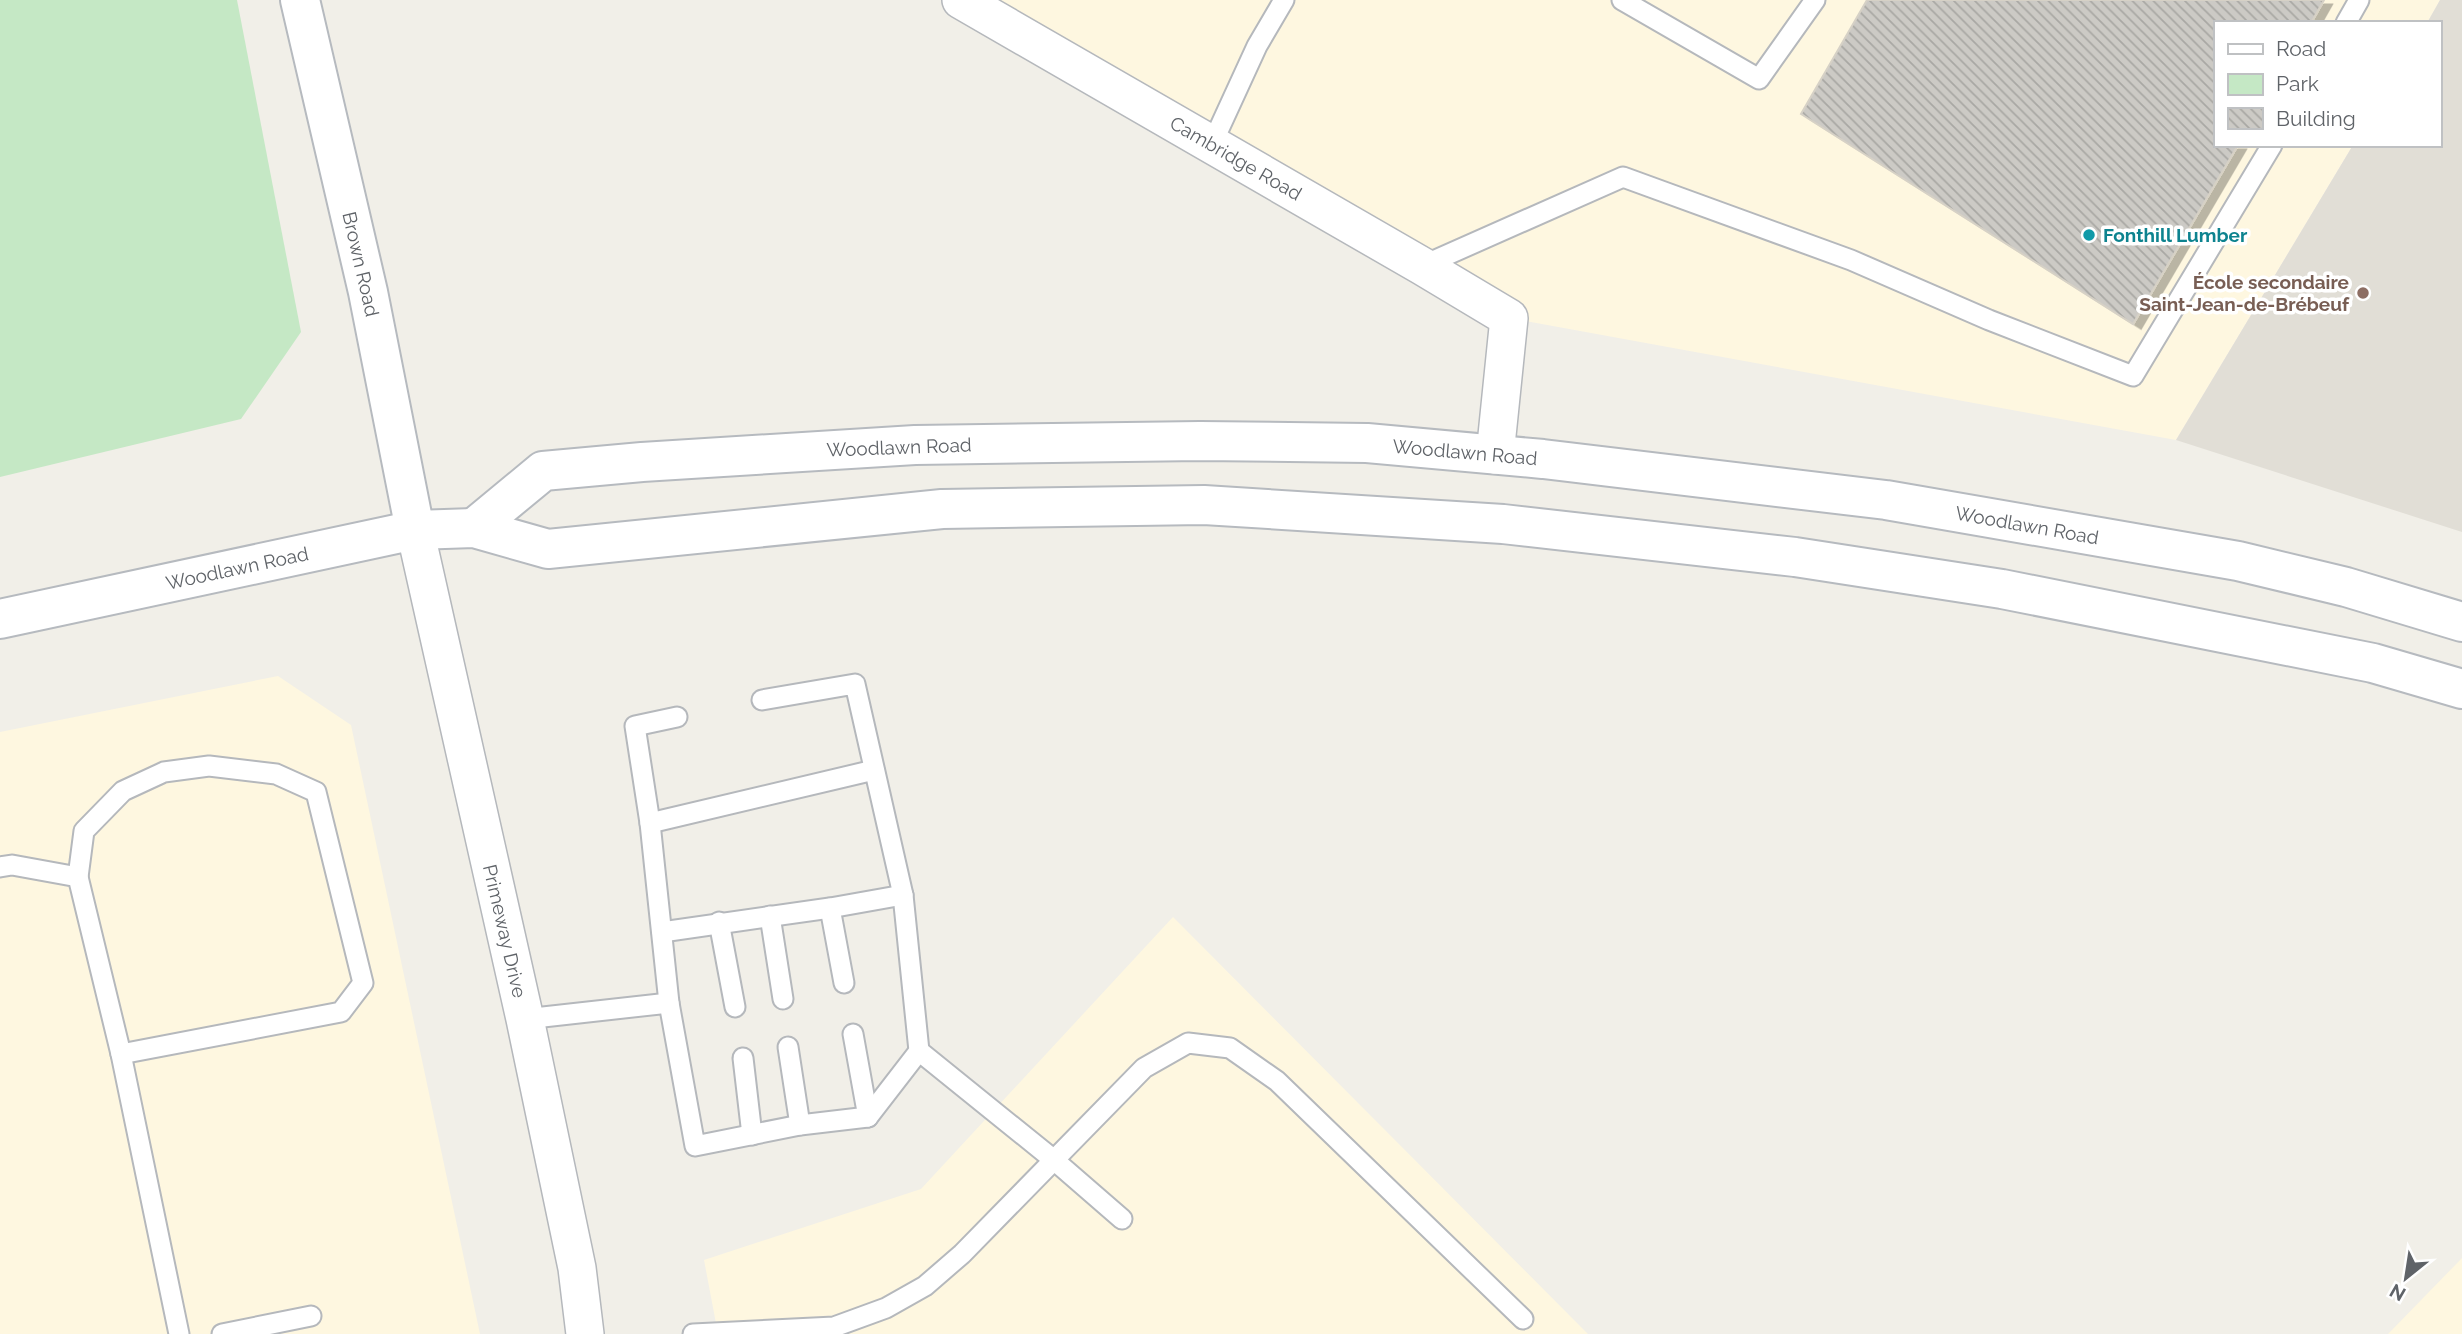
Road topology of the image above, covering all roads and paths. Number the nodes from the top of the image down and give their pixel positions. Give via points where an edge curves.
1 (300, 0) edge
2 (961, 0) edge
3 (1284, 0) edge
4 (1622, 0) edge
5 (1815, 0) edge
6 (2360, 0) edge
7 (2347, 21) edge
8 (1212, 144) junction
9 (2272, 147) edge
10 (1422, 266) junction
11 (1495, 456) junction
12 (474, 528) junction
13 (415, 530) junction
14 (0, 619) edge
15 (2462, 622) edge
16 (2462, 688) edge
17 (762, 700) dead end
18 (677, 717) dead end
19 (874, 770) junction
20 (650, 823) junction
21 (0, 867) edge
22 (78, 877) junction
23 (902, 895) junction
24 (830, 908) junction
25 (770, 916) junction
26 (719, 922) junction
27 (662, 932) junction
28 (844, 983) dead end
29 (783, 999) dead end
30 (669, 1003) junction
31 (735, 1007) dead end
32 (525, 1019) junction
33 (853, 1034) dead end
34 (788, 1047) dead end
35 (919, 1051) junction
36 (121, 1054) junction
37 (743, 1058) dead end
38 (868, 1117) junction
39 (800, 1125) junction
40 (752, 1135) junction
41 (1054, 1160) junction
42 (1122, 1219) dead end
43 (311, 1316) dead end
44 (1523, 1320) dead end
45 (179, 1334) edge
46 (222, 1334) edge
47 (585, 1334) edge
48 (693, 1334) edge

1 - 13 main road, Brown Road via 368,292
2 - 8 street, Cambridge Road
3 - 8 lane via 1257,46
4 - 5 lane via 1759,79
6 - 7 lane
8 - 10 street, Cambridge Road
9 - 10 lane via 2133,376 1851,260 1623,177
10 - 11 street, Cambridge Road via 1509,318
11 - 12 main road, Woodlawn Road via 1367,443 1200,441 915,444 642,462 543,471
11 - 15 main road, Woodlawn Road via 1886,500 2238,561
12 - 13 main road, Woodlawn Road
12 - 16 main road, Woodlawn Road via 548,549 942,509 1203,505 1503,524 1795,557 2002,589 2373,663
13 - 14 main road, Woodlawn Road
13 - 32 street, Primeway Drive
17 - 19 lane via 855,684
18 - 20 lane via 635,726
19 - 20 lane
19 - 23 lane
20 - 27 lane
21 - 22 lane via 12,865
22 - 36 lane
22 - 36 lane via 84,831 123,791 164,772 208,766 276,774 316,792 363,983 341,1012
23 - 24 lane
23 - 35 lane
24 - 25 lane
24 - 28 lane
25 - 26 lane
25 - 29 lane
26 - 27 lane
26 - 31 lane
27 - 30 lane
30 - 32 lane
30 - 40 lane via 695,1146
32 - 47 street, Primeway Drive via 577,1268
33 - 38 lane
34 - 39 lane
35 - 38 lane
35 - 41 lane
36 - 45 lane
37 - 40 lane
38 - 39 lane
39 - 40 lane
41 - 42 lane
41 - 44 lane via 1143,1068 1188,1043 1230,1048 1277,1081
41 - 48 lane via 962,1254 925,1286 886,1308 834,1327
43 - 46 lane

